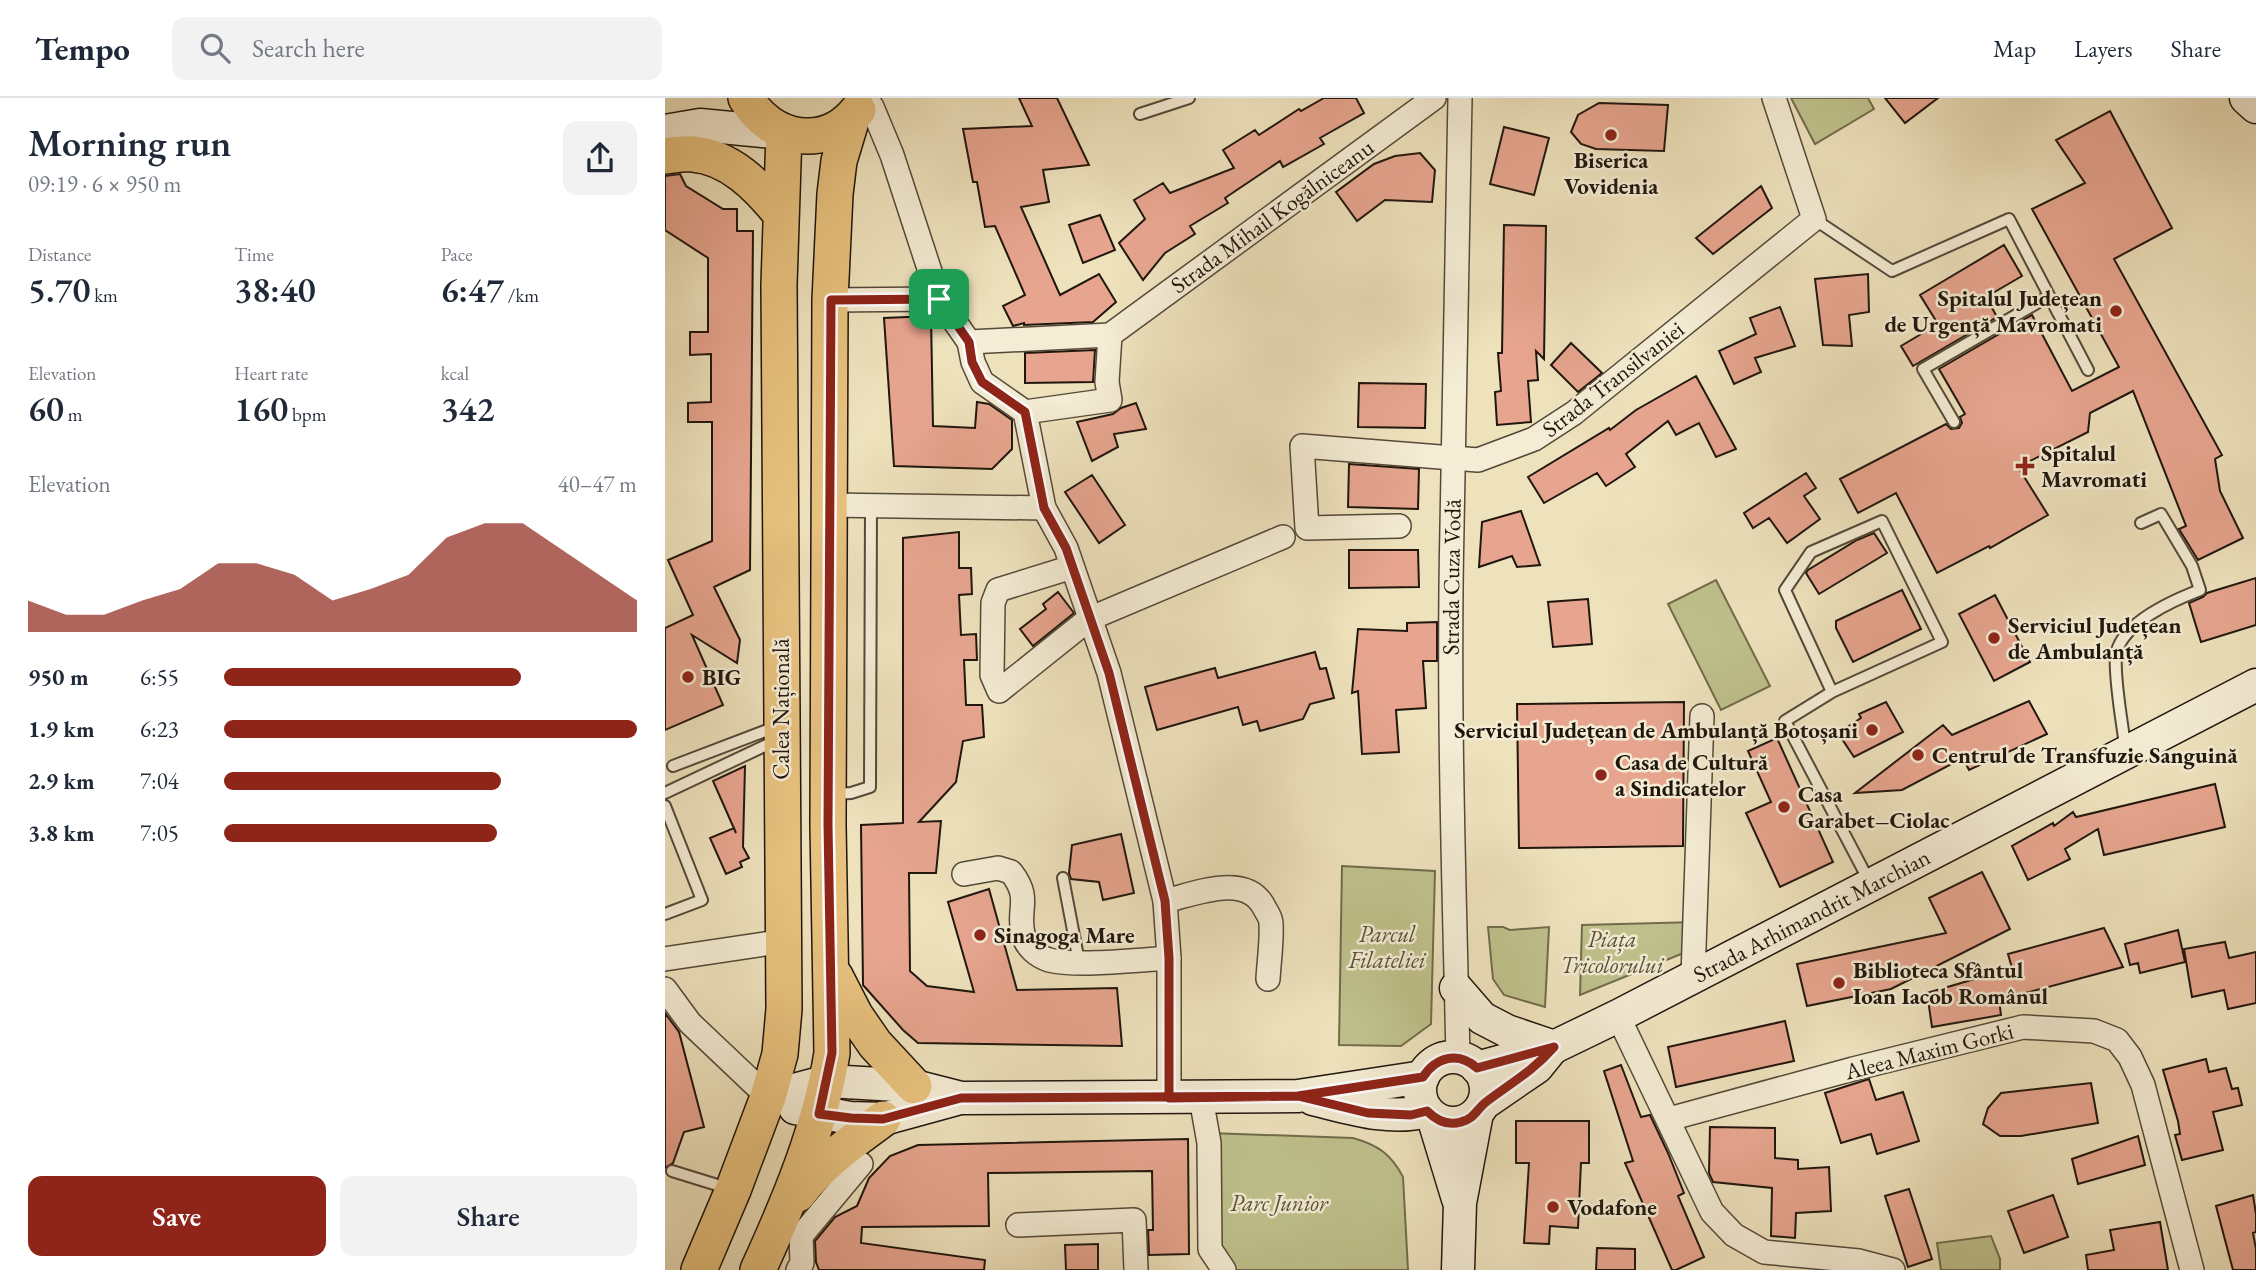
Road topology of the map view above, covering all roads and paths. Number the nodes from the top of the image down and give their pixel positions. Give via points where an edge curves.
1 (747, 98) edge
2 (1189, 98) edge
3 (1434, 98) edge
4 (1460, 98) edge
5 (1774, 98) edge
6 (2246, 98) edge
7 (861, 105) edge
8 (2256, 107) edge
9 (1140, 114) dead end
10 (665, 131) edge
11 (784, 132) junction
12 (665, 156) edge
13 (779, 212) junction
14 (1814, 219) junction
15 (2049, 296) junction
16 (939, 299) junction
17 (831, 300) junction
18 (1110, 335) junction
19 (969, 342) junction
20 (2088, 370) dead end
21 (1025, 412) junction
22 (1954, 422) dead end
23 (1455, 459) junction
24 (828, 505) junction
25 (871, 507) junction
26 (1044, 508) junction
27 (2140, 523) dead end
28 (1399, 526) dead end
29 (1283, 537) dead end
30 (1072, 567) junction
31 (1089, 619) junction
32 (2256, 685) edge
33 (1832, 692) junction
34 (1702, 716) dead end
35 (781, 732) junction
36 (2133, 747) junction
37 (673, 766) dead end
38 (665, 793) edge
39 (828, 794) junction
40 (665, 806) edge
41 (964, 874) dead end
42 (1063, 878) dead end
43 (1870, 884) junction
44 (1165, 901) junction
45 (665, 914) edge
46 (785, 941) junction
47 (1169, 958) junction
48 (665, 959) edge
49 (1079, 962) junction
50 (830, 967) junction
51 (1693, 976) junction
52 (1268, 979) dead end
53 (1456, 988) junction
54 (665, 989) edge
55 (1618, 1016) junction
56 (1554, 1047) junction
57 (1468, 1063) junction
58 (1423, 1077) junction
59 (913, 1086) junction
60 (1298, 1096) junction
61 (768, 1097) junction
62 (823, 1097) junction
63 (961, 1098) junction
64 (1169, 1098) junction
65 (1201, 1098) junction
66 (1480, 1109) junction
67 (1430, 1114) junction
68 (883, 1119) junction
69 (1669, 1119) junction
70 (861, 1164) dead end
71 (671, 1171) dead end
72 (733, 1189) junction
73 (1459, 1203) junction
74 (784, 1214) junction
75 (1018, 1225) dead end
76 (699, 1270) edge
77 (758, 1270) edge
78 (798, 1270) edge
79 (1136, 1270) edge
80 (1224, 1270) edge
81 (1458, 1270) edge
82 (1893, 1270) edge
83 (2192, 1270) edge

1 - 11 main road via 768,124
2 - 9 lane
3 - 18 street, Strada Mihail Kogălniceanu
4 - 23 street, Strada Cuza Vodă
5 - 14 street
6 - 8 main road
7 - 11 main road via 837,129 819,135
7 - 16 street via 892,155
7 - 17 main road, Calea Națională via 841,153
10 - 11 main road via 700,125
11 - 13 main road, Calea Națională
12 - 13 main road via 692,153 716,158 755,185
13 - 35 main road, Calea Națională
14 - 15 lane via 1892,271 2008,219
14 - 23 street, Strada Transilvaniei via 1574,413 1534,439 1478,460
15 - 20 lane
15 - 22 lane via 1923,369
16 - 17 street
16 - 19 street
17 - 24 main road, Calea Națională
18 - 19 street
18 - 21 street via 1110,400
19 - 21 street via 982,382
21 - 26 street
23 - 28 street, Strada Transilvaniei via 1302,446 1307,528
23 - 53 street, Strada Cuza Vodă
24 - 25 street
24 - 39 main road, Calea Națională
25 - 26 street
25 - 39 lane via 870,787
26 - 30 street
27 - 36 lane via 2161,514 2192,566 2200,590 2141,620 2116,654 2124,738
29 - 31 street
30 - 31 street
30 - 31 street via 998,590 993,604 992,675 999,691
31 - 44 street via 1109,673
32 - 36 main road, Strada Arhimandrit Marchian
33 - 33 lane via 1942,642 1882,521 1811,551 1785,590
33 - 43 lane via 1785,721
34 - 51 street
35 - 37 lane
35 - 38 lane
35 - 46 main road, Calea Națională
36 - 43 main road, Strada Arhimandrit Marchian
39 - 50 main road, Calea Națională
40 - 45 lane via 702,900
41 - 49 street via 998,868 1011,872 1024,893 1022,932 1026,944 1049,960
42 - 49 lane
43 - 51 main road, Strada Arhimandrit Marchian
44 - 47 street
44 - 52 street via 1220,888 1251,892 1271,921
46 - 48 street
46 - 61 main road, Calea Națională via 780,1054
47 - 49 street
47 - 64 street
50 - 59 main road via 875,1044
50 - 62 main road, Calea Națională via 832,1053
51 - 55 main road, Strada Arhimandrit Marchian
53 - 56 main road via 1482,1018
53 - 57 street, Strada Cuza Vodă
54 - 61 street via 690,1023
55 - 56 main road, Strada Arhimandrit Marchian
55 - 69 street
56 - 57 main road, Strada Arhimandrit Marchian
56 - 66 main road, Strada Arhimandrit Marchian via 1537,1066
57 - 58 main road via 1447,1058
57 - 66 main road via 1486,1085
58 - 60 main road
58 - 67 main road via 1420,1093
59 - 62 main road
59 - 63 main road
60 - 65 main road
60 - 67 main road via 1368,1113
61 - 62 main road
61 - 72 main road, Calea Națională
62 - 68 main road via 851,1118
62 - 74 main road, Calea Națională
63 - 64 main road
63 - 68 main road
64 - 65 main road
65 - 80 street via 1209,1143 1209,1250
66 - 67 main road via 1461,1123 1451,1124
66 - 73 main road
67 - 73 main road
68 - 74 main road via 841,1150 805,1185
69 - 82 street via 1712,1212 1734,1236 1764,1252 1859,1261
69 - 83 street, Aleea Maxim Gorki via 2023,1027 2094,1031 2117,1040 2143,1086
70 - 78 street via 801,1236
71 - 72 lane
72 - 76 main road, Calea Națională
73 - 81 main road
74 - 77 main road, Calea Națională
75 - 79 street via 1134,1220

